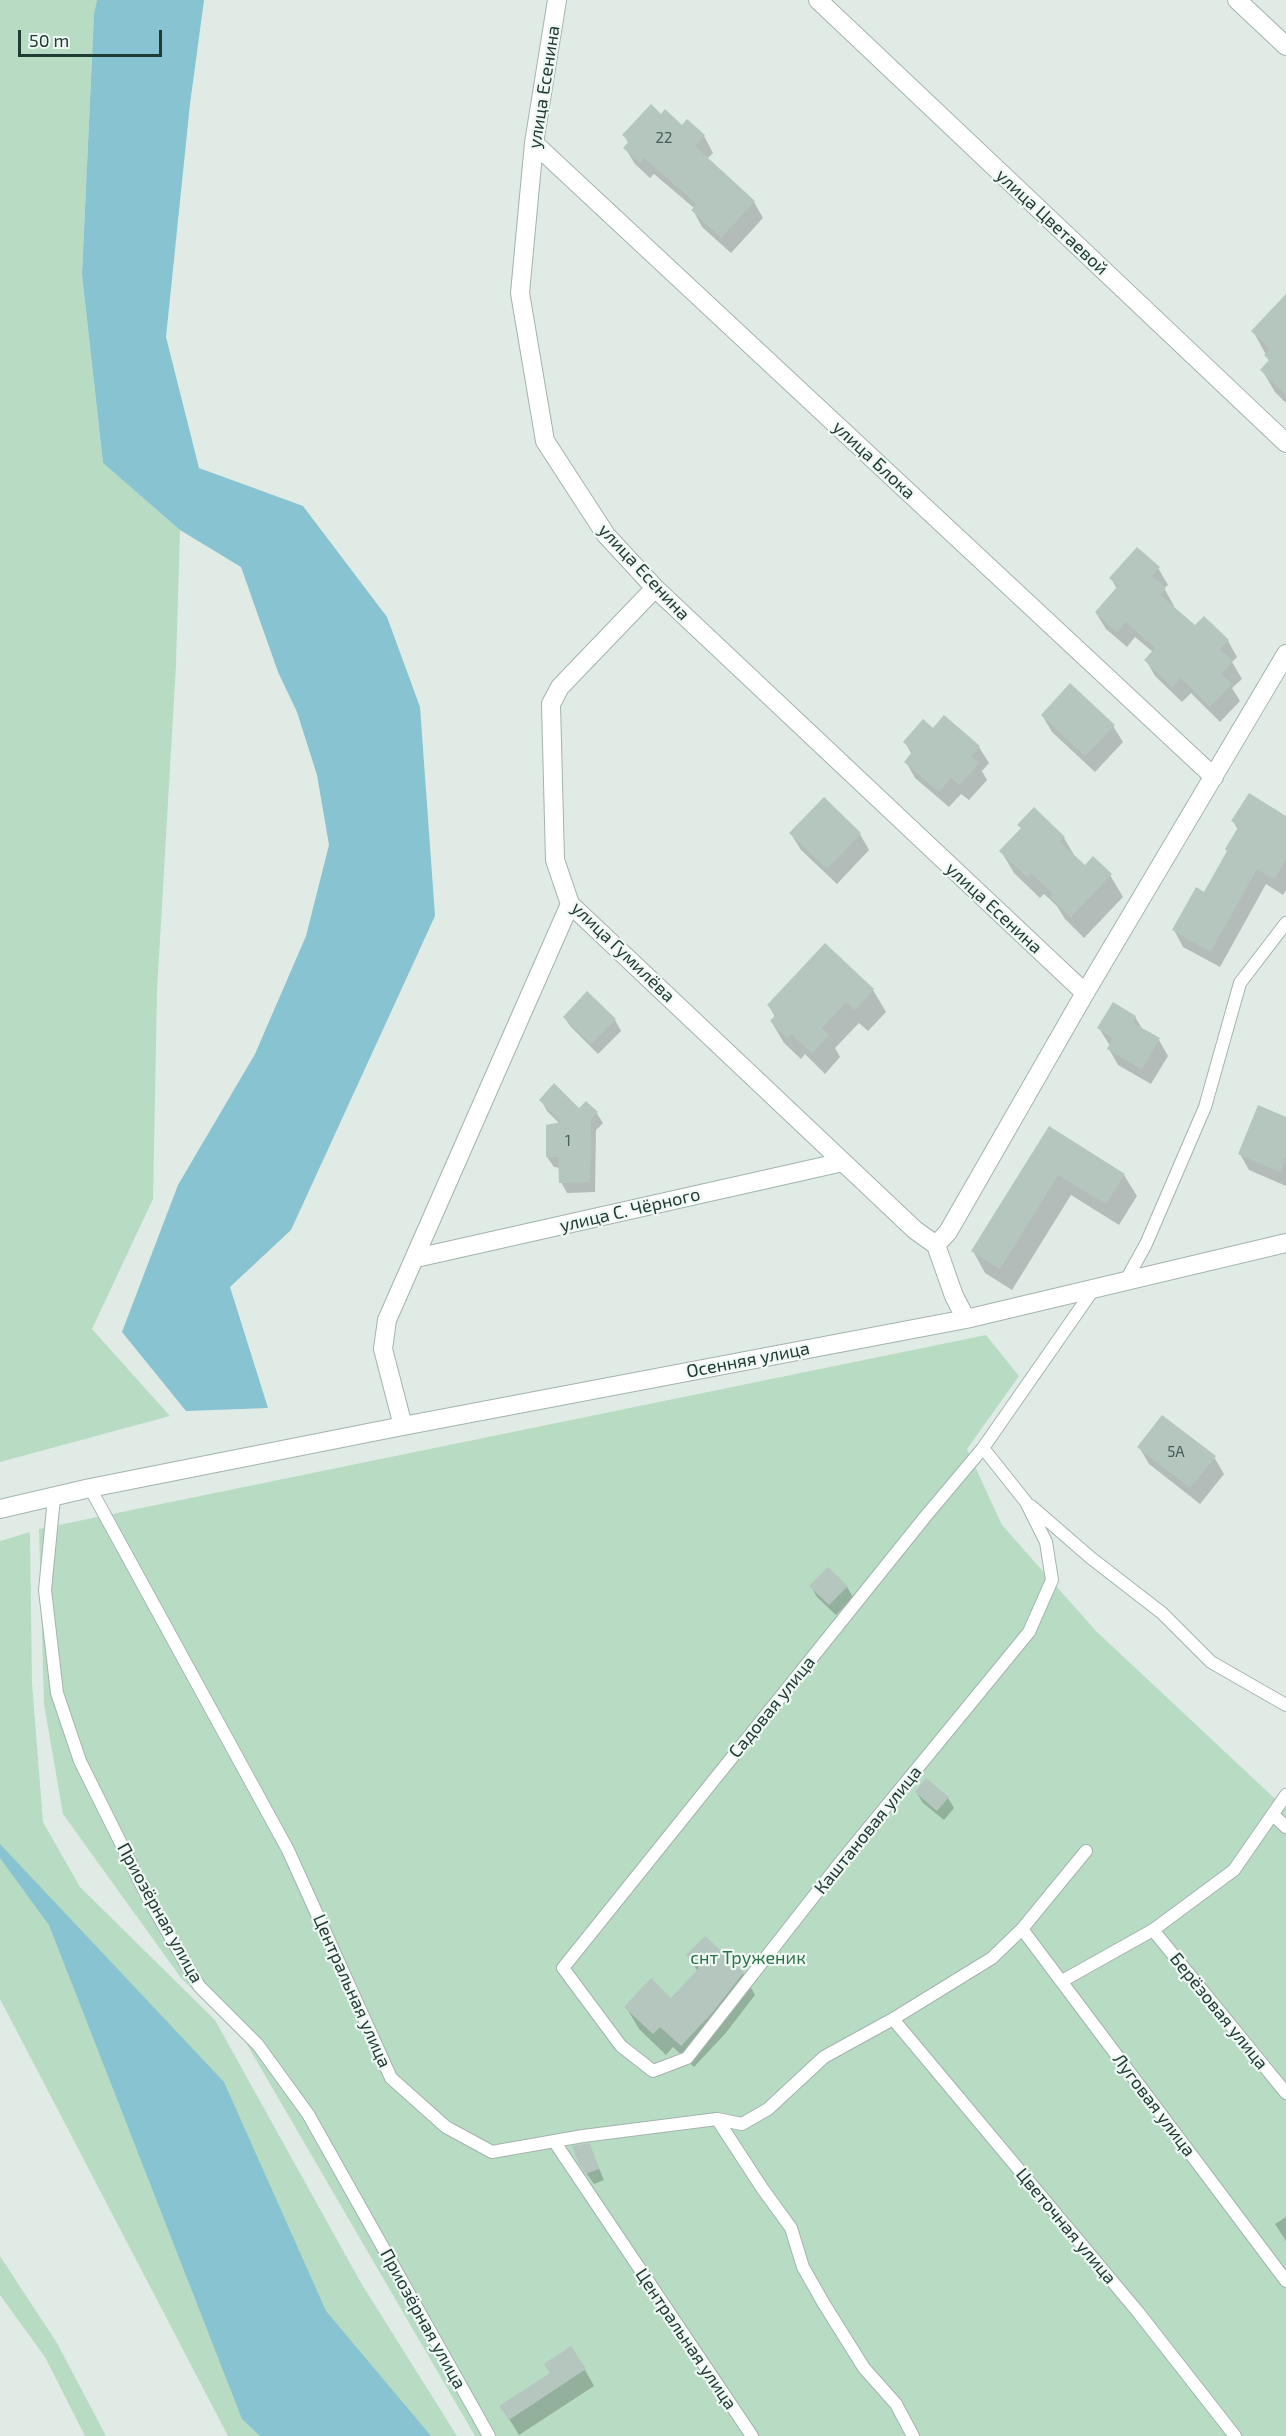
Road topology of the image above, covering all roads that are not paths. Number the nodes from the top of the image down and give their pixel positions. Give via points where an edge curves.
1 (557, 0) edge
2 (818, 0) edge
3 (1238, 0) edge
4 (1286, 46) edge
5 (534, 143) junction
6 (1286, 443) edge
7 (655, 588) junction
8 (1286, 654) edge
9 (1214, 777) junction
10 (570, 904) junction
11 (1286, 923) edge
12 (1085, 993) junction
13 (843, 1162) junction
14 (1286, 1243) edge
15 (936, 1245) junction
16 (416, 1258) junction
17 (1125, 1282) junction
18 (1093, 1290) junction
19 (966, 1319) junction
20 (403, 1426) junction
21 (983, 1448) junction
22 (90, 1488) junction
23 (54, 1498) junction
24 (1026, 1502) junction
25 (0, 1509) edge
26 (1286, 1705) edge
27 (1286, 1795) edge
28 (1274, 1815) junction
29 (1286, 1827) edge
30 (1086, 1851) dead end
31 (1023, 1929) junction
32 (1153, 1930) junction
33 (563, 1968) joint
34 (1062, 1981) junction
35 (893, 2019) junction
36 (1286, 2093) edge
37 (717, 2119) junction
38 (554, 2141) junction
39 (1286, 2281) edge
40 (489, 2436) edge
41 (752, 2436) edge
42 (913, 2436) edge
43 (1235, 2436) edge

1 - 5 street, улица Есенина
2 - 6 street, улица Цветаевой
3 - 4 street
5 - 7 street, улица Есенина via 520,293 544,441 606,535
5 - 9 street, улица Блока
7 - 10 street, улица Гумилёва via 560,687 551,704 555,860
7 - 12 street, улица Есенина
8 - 9 street
9 - 12 street
10 - 13 street, улица Гумилёва
10 - 16 street
11 - 17 lane via 1240,983 1205,1107 1146,1244
12 - 15 street via 948,1232
13 - 15 street, улица Гумилёва
13 - 16 street, улица С. Чёрного
14 - 17 street, Осенняя улица
15 - 19 street
16 - 20 street via 387,1320 383,1349
17 - 18 street, Осенняя улица
18 - 19 street, Осенняя улица
18 - 21 lane
19 - 20 street, Осенняя улица
20 - 22 street, Осенняя улица
21 - 24 lane, Каштановая улица
21 - 33 lane, Садовая улица
22 - 23 street, Осенняя улица
22 - 38 lane, Центральная улица via 288,1850 391,2078 446,2127 492,2152
23 - 25 street, Осенняя улица
23 - 40 lane, Приозёрная улица via 45,1590 57,1693 80,1761 149,1900 199,1986 258,2045 308,2114
24 - 26 lane via 1162,1613 1211,1662
24 - 33 lane, Каштановая улица via 1046,1542 1052,1580 1029,1632 687,2058 653,2071 621,2046
27 - 28 lane
28 - 29 lane
28 - 32 lane via 1234,1870
30 - 31 lane
31 - 34 lane, Луговая улица
31 - 35 lane via 992,1958
32 - 34 lane
32 - 36 lane, Берёзовая улица
34 - 39 lane, Луговая улица
35 - 37 lane via 824,2057 768,2109 742,2124
35 - 43 lane, Цветочная улица via 1138,2312
37 - 38 lane
37 - 42 lane via 791,2228 804,2267 824,2304 864,2368 896,2404
38 - 41 lane, Центральная улица

